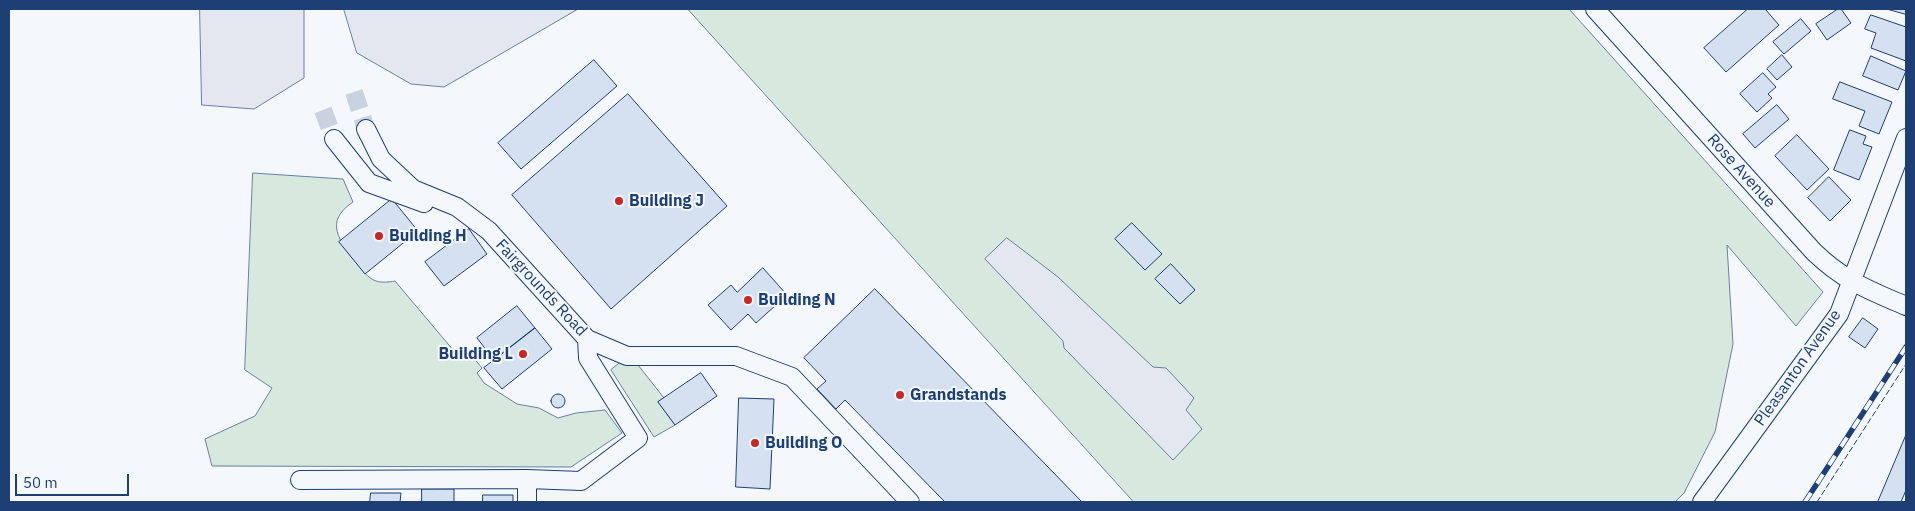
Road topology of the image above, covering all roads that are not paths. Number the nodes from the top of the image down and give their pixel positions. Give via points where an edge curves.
1 (1595, 9) edge
2 (366, 129) tunnel mouth
3 (1906, 138) edge
4 (334, 139) tunnel mouth
5 (457, 207) junction
6 (1852, 283) junction
7 (1906, 306) edge
8 (587, 339) junction
9 (527, 479) junction
10 (300, 480) dead end
11 (527, 502) edge
12 (910, 502) edge
13 (1702, 502) edge

1 - 6 street, Rose Avenue via 1814,252 1832,270
2 - 5 street, Fairgrounds Road via 381,159 413,189
3 - 6 street, Pleasanton Avenue
4 - 5 street via 368,183 424,204
5 - 8 street, Fairgrounds Road via 489,231
6 - 7 street, Rose Avenue
6 - 13 street, Pleasanton Avenue via 1838,314
8 - 9 street via 588,358 638,438 581,481
8 - 12 street, Fairgrounds Road via 627,356 736,356 792,377
9 - 10 street
9 - 11 street

